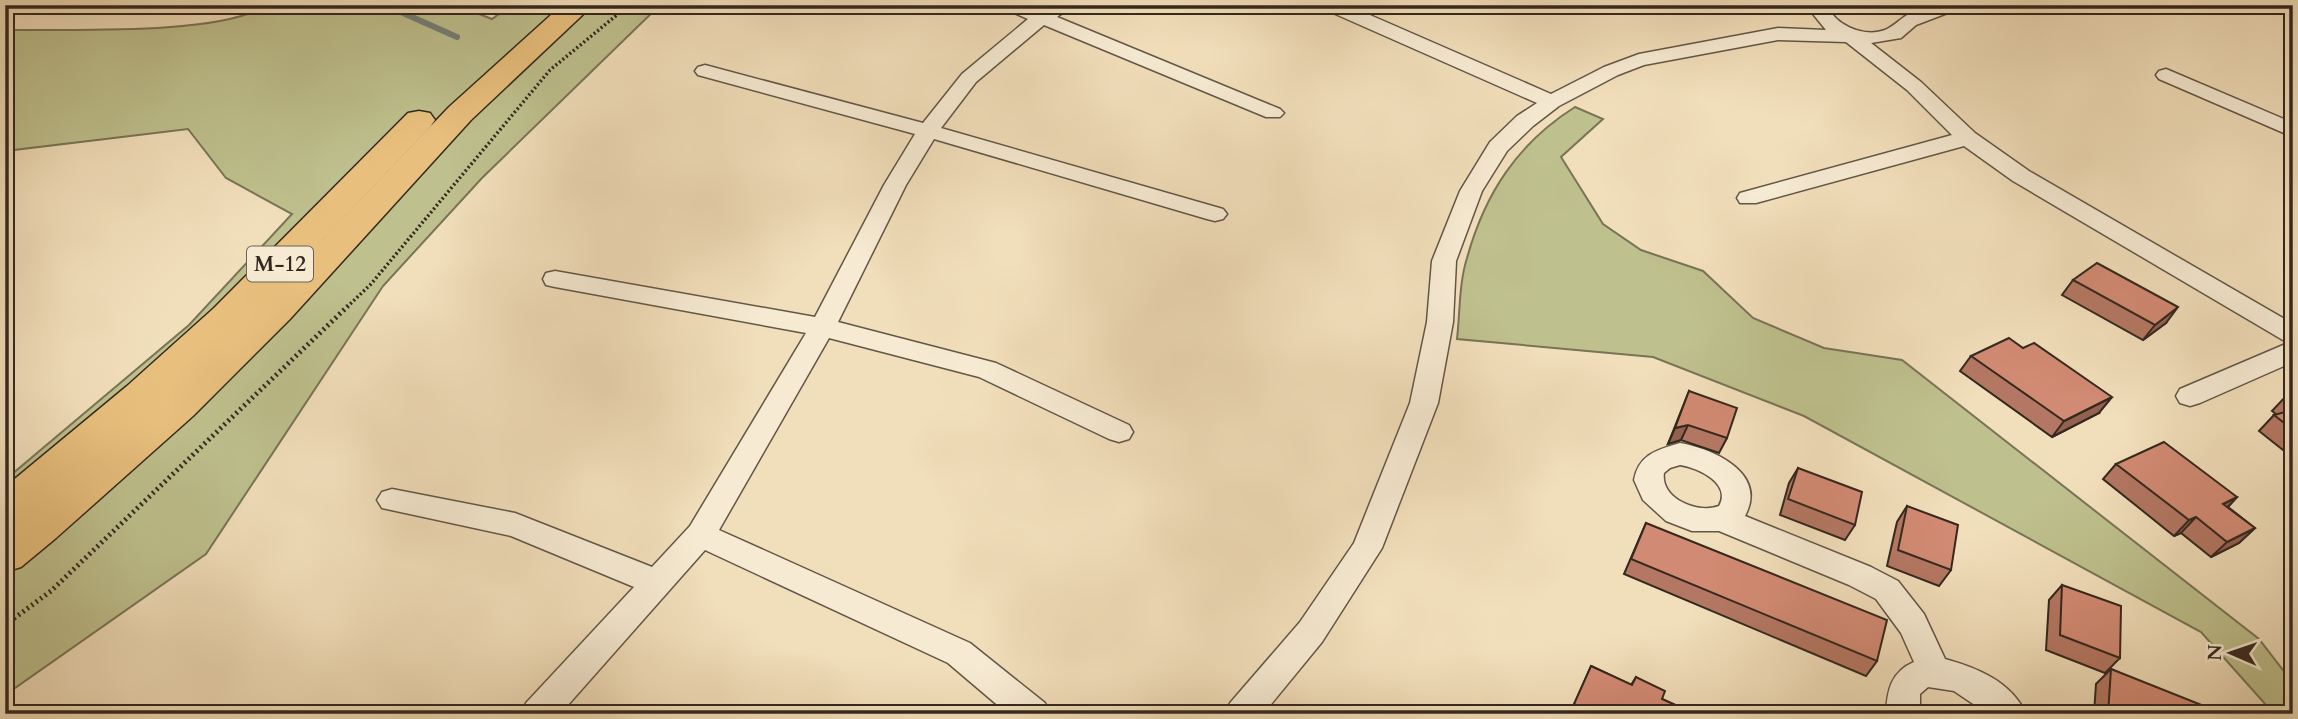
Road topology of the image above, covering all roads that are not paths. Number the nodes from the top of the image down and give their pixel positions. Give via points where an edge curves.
1 (545, 5) edge
2 (579, 5) edge
3 (1012, 5) edge
4 (1331, 5) edge
5 (1951, 6) edge
6 (1874, 7) edge
7 (1825, 10) edge
8 (1053, 11) edge
9 (1896, 30) junction
10 (1778, 34) junction
11 (1852, 35) junction
12 (705, 71) dead end
13 (2166, 75) dead end
14 (1914, 86) junction
15 (1552, 102) junction
16 (1273, 113) dead end
17 (928, 131) junction
18 (2293, 131) edge
19 (1966, 138) junction
20 (1748, 198) dead end
21 (1215, 214) dead end
22 (555, 279) dead end
23 (822, 327) junction
24 (2293, 335) edge
25 (2293, 351) edge
26 (2190, 396) dead end
27 (1119, 432) dead end
28 (392, 500) dead end
29 (5, 512) edge
30 (1721, 519) dead end
31 (701, 535) junction
32 (5, 554) edge
33 (658, 583) junction
34 (1935, 672) junction
35 (538, 714) edge
36 (1033, 714) edge
37 (1242, 714) edge
38 (1903, 714) edge
39 (2009, 714) edge

1 - 29 highway, M-12 via 449,90 227,317
2 - 32 highway, M-12 via 502,72 207,381
3 - 8 street
4 - 15 street
5 - 6 street
5 - 9 street
6 - 9 street via 1891,15
7 - 10 street
7 - 11 street via 1832,26
8 - 16 street
8 - 17 street via 969,78
9 - 11 street via 1878,38
9 - 14 street via 1896,55
10 - 11 street
10 - 15 street via 1639,60
11 - 14 street
12 - 17 street
13 - 18 street
14 - 19 street
15 - 37 street via 1498,148 1471,191 1444,261 1440,322 1424,403 1367,548 1311,632
17 - 21 street
17 - 23 street
19 - 20 street
19 - 24 street via 2021,176
22 - 23 street
23 - 27 street via 987,370
23 - 31 street
25 - 26 street
28 - 33 street via 515,525
30 - 34 street via 1887,590 1913,624
31 - 33 street
31 - 36 street via 959,653
33 - 35 street
34 - 38 street via 1907,682 1900,696
34 - 39 street via 1964,677 1986,690

